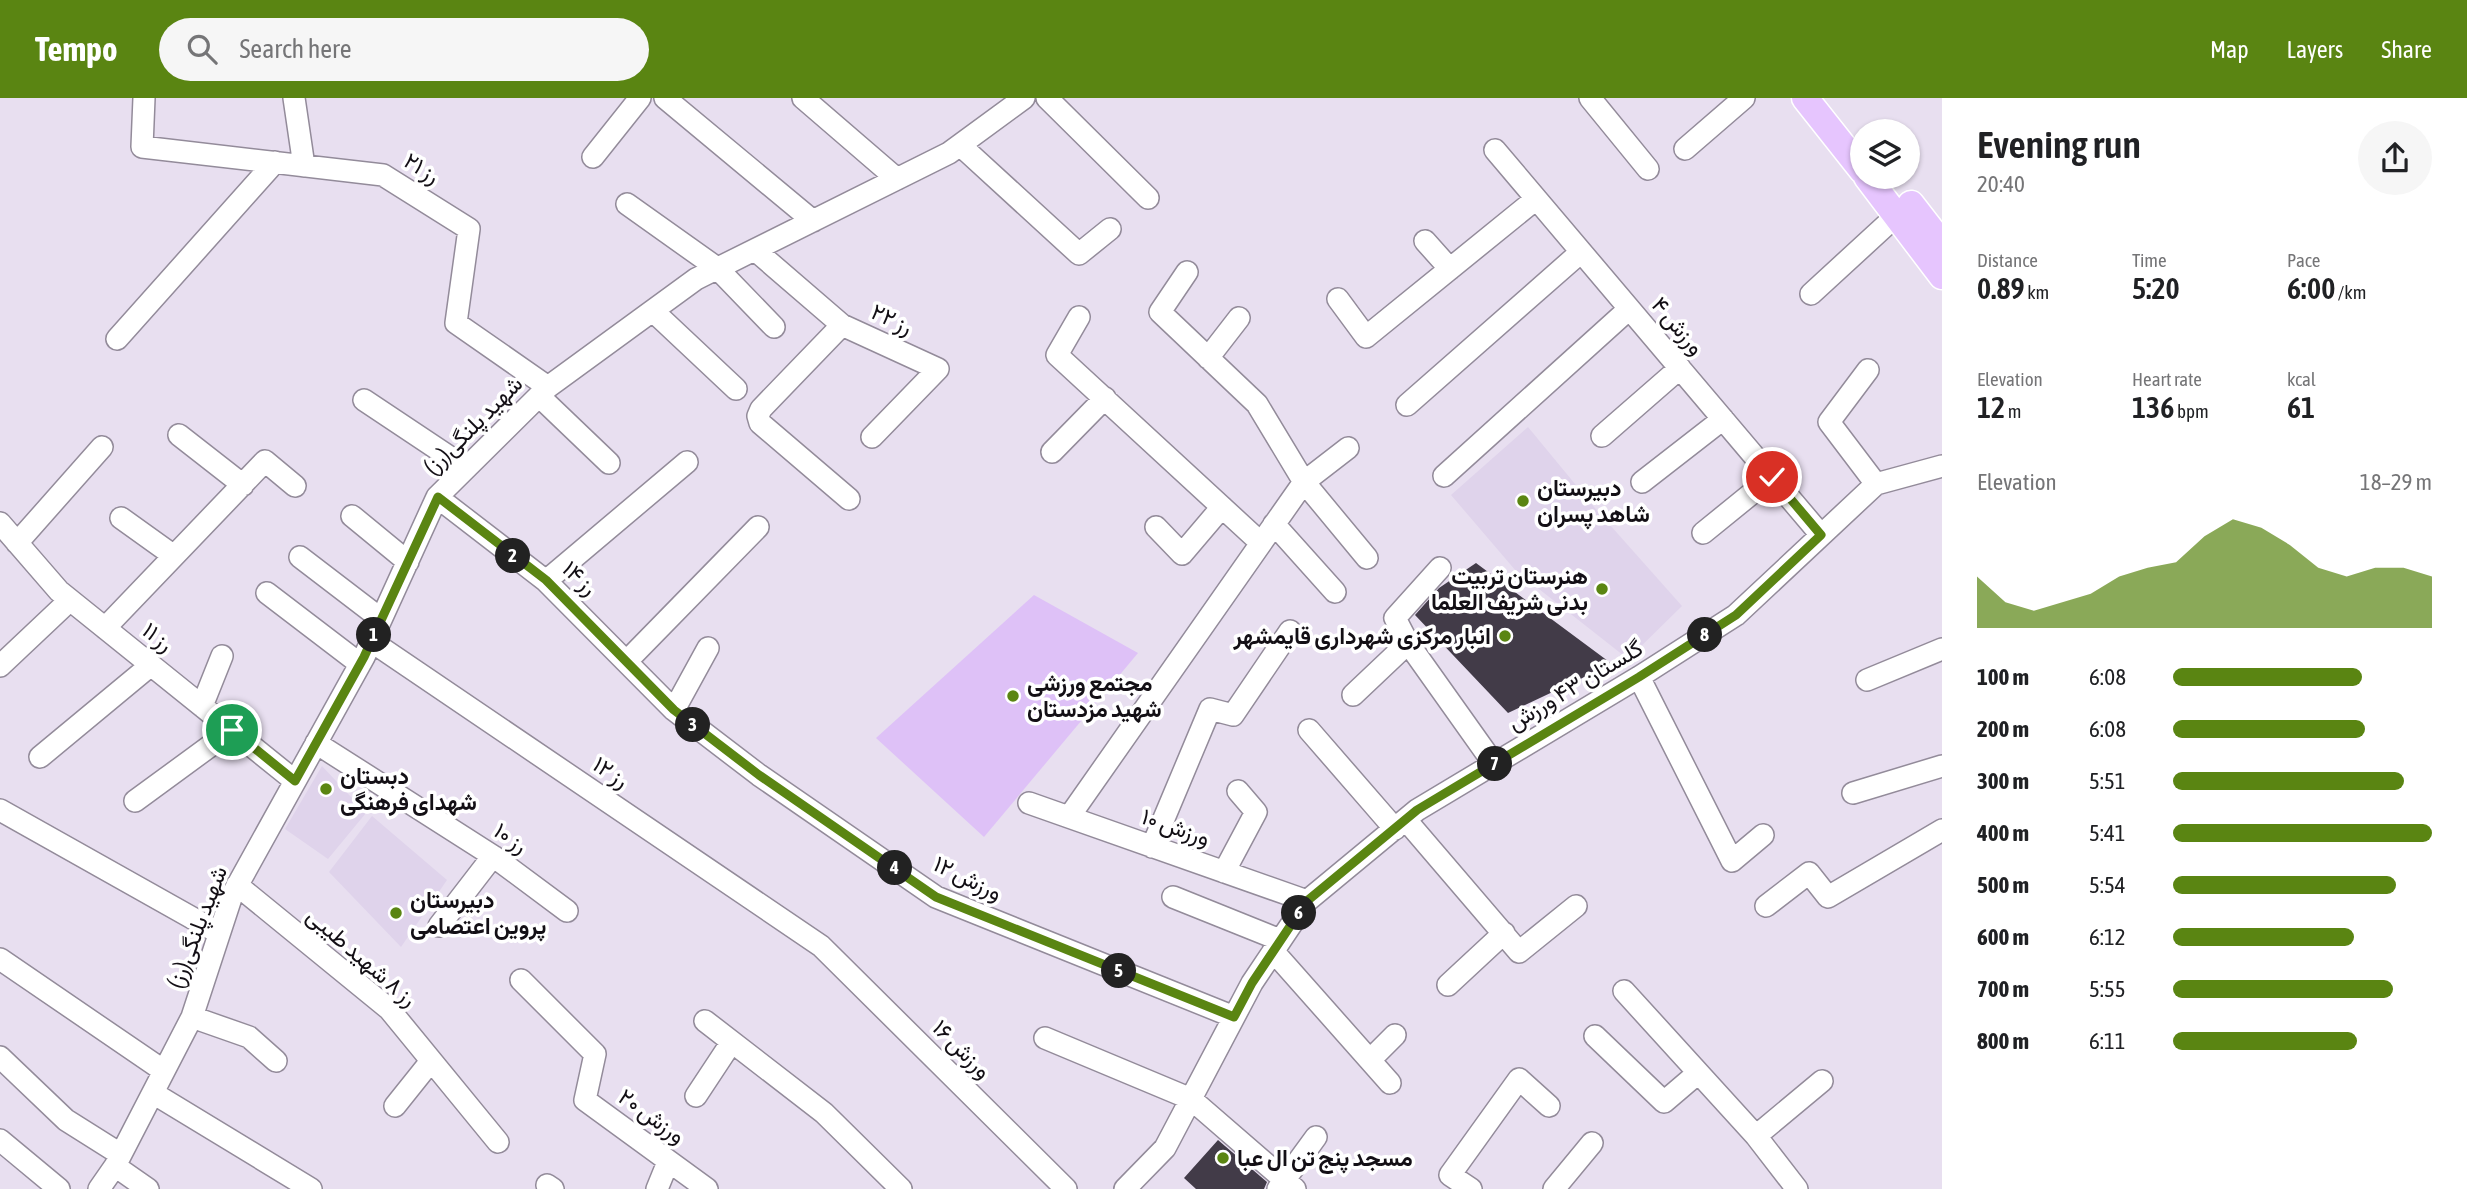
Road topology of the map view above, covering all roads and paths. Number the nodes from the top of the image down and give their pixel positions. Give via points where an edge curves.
1 (144, 98) edge
2 (294, 98) edge
3 (639, 98) edge
4 (665, 98) edge
5 (803, 98) edge
6 (1024, 98) edge
7 (1046, 98) edge
8 (1590, 98) edge
9 (1744, 98) edge
10 (1805, 98) edge
11 (1826, 98) edge
12 (1850, 127) edge
13 (960, 145) junction
14 (1685, 149) dead end
15 (1495, 150) dead end
16 (1850, 155) edge
17 (593, 157) dead end
18 (275, 162) junction
19 (304, 166) junction
20 (1648, 169) dead end
21 (897, 179) junction
22 (1876, 189) edge
23 (1898, 189) edge
24 (1148, 198) dead end
25 (1536, 199) junction
26 (627, 204) dead end
27 (1897, 215) junction
28 (813, 221) junction
29 (1110, 229) dead end
30 (1425, 241) dead end
31 (1942, 244) edge
32 (755, 250) junction
33 (1581, 252) junction
34 (717, 268) junction
35 (1450, 269) junction
36 (1187, 272) dead end
37 (1942, 276) edge
38 (1811, 294) dead end
39 (1338, 299) dead end
40 (1629, 309) junction
41 (653, 311) junction
42 (1079, 317) dead end
43 (1239, 318) dead end
44 (842, 325) junction
45 (774, 327) dead end
46 (117, 339) dead end
47 (1208, 358) junction
48 (1680, 369) junction
49 (1868, 370) dead end
50 (736, 389) dead end
51 (544, 392) junction
52 (1105, 398) junction
53 (364, 400) dead end
54 (1407, 405) dead end
55 (1723, 419) junction
56 (179, 435) dead end
57 (872, 436) dead end
58 (1602, 436) dead end
59 (102, 447) dead end
60 (1348, 448) dead end
61 (1052, 452) dead end
62 (687, 462) dead end
63 (609, 463) dead end
64 (1942, 466) edge
65 (466, 468) junction
66 (1444, 476) dead end
67 (1772, 477) junction
68 (1304, 482) junction
69 (1642, 482) dead end
70 (1876, 484) junction
71 (243, 485) junction
72 (295, 486) dead end
73 (438, 497) junction
74 (849, 499) dead end
75 (1222, 507) junction
76 (352, 516) dead end
77 (121, 518) dead end
78 (0, 523) edge
79 (1274, 524) junction
80 (758, 527) dead end
81 (1156, 527) dead end
82 (1703, 533) dead end
83 (1821, 535) junction
84 (18, 543) junction
85 (1261, 543) junction
86 (174, 556) junction
87 (300, 557) dead end
88 (1367, 558) dead end
89 (408, 562) junction
90 (1440, 568) dead end
91 (546, 580) junction
92 (1335, 592) dead end
93 (267, 593) dead end
94 (71, 600) junction
95 (381, 619) junction
96 (105, 628) junction
97 (1290, 631) dead end
98 (371, 641) junction
99 (1408, 643) junction
100 (708, 648) dead end
101 (1942, 649) edge
102 (222, 656) dead end
103 (627, 662) junction
104 (360, 664) junction
105 (151, 665) junction
106 (0, 666) edge
107 (1639, 677) junction
108 (1867, 680) dead end
109 (1353, 695) dead end
110 (202, 706) junction
111 (674, 710) junction
112 (232, 730) junction
113 (1309, 730) dead end
114 (316, 743) junction
115 (40, 757) dead end
116 (1494, 764) junction
117 (1942, 766) edge
118 (295, 781) junction
119 (1238, 790) dead end
120 (1853, 793) dead end
121 (135, 801) dead end
122 (1029, 803) dead end
123 (0, 810) edge
124 (1069, 817) junction
125 (1400, 825) junction
126 (1942, 830) edge
127 (1763, 835) dead end
128 (1152, 847) junction
129 (493, 856) junction
130 (1224, 872) junction
131 (237, 885) junction
132 (1173, 897) dead end
133 (1307, 901) junction
134 (1576, 906) dead end
135 (1766, 906) dead end
136 (566, 911) dead end
137 (439, 926) dead end
138 (219, 933) junction
139 (1504, 933) junction
140 (1277, 945) junction
141 (821, 946) joint
142 (0, 959) edge
143 (522, 980) dead end
144 (1448, 985) dead end
145 (1624, 991) dead end
146 (192, 1017) junction
147 (1234, 1017) junction
148 (705, 1021) dead end
149 (1395, 1035) dead end
150 (1595, 1036) dead end
151 (1045, 1038) dead end
152 (731, 1043) junction
153 (0, 1058) edge
154 (1370, 1060) junction
155 (276, 1061) dead end
156 (431, 1061) junction
157 (164, 1071) junction
158 (1698, 1073) junction
159 (1822, 1081) dead end
160 (1390, 1083) dead end
161 (153, 1093) junction
162 (696, 1096) dead end
163 (1191, 1099) junction
164 (395, 1106) dead end
165 (1549, 1106) dead end
166 (1756, 1136) junction
167 (1316, 1137) dead end
168 (0, 1140) edge
169 (498, 1142) dead end
170 (1592, 1143) dead end
171 (118, 1160) junction
172 (668, 1162) junction
173 (1286, 1186) edge
174 (58, 1189) edge
175 (99, 1189) edge
176 (148, 1189) edge
177 (311, 1189) edge
178 (657, 1189) edge
179 (708, 1189) edge
180 (901, 1189) edge
181 (1066, 1189) edge
182 (1125, 1189) edge
183 (1471, 1189) edge
184 (1554, 1189) edge
185 (1797, 1189) edge

1 - 18 street, رز ۲۱ via 142,148
2 - 19 street
3 - 17 street
4 - 28 street
5 - 21 street
6 - 13 street, شهید پلنگی(رز)
7 - 24 street
8 - 20 street
9 - 14 street
10 - 16 main road
11 - 12 main road
13 - 21 street, شهید پلنگی(رز)
13 - 29 street via 1079,254
15 - 25 street, ورزش ۴
18 - 19 street, رز ۲۱
18 - 46 street
19 - 51 street, رز ۲۱ via 383,175 469,229 456,323
21 - 28 street, شهید پلنگی(رز)
22 - 27 main road
23 - 31 main road
25 - 33 street, ورزش ۴
25 - 35 street
26 - 34 street
27 - 37 main road
27 - 38 street
28 - 32 street, شهید پلنگی(رز)
30 - 35 street
32 - 34 street, شهید پلنگی(رز)
32 - 44 street, رز ۲۲
33 - 40 street, ورزش ۴
33 - 54 street
34 - 41 street, شهید پلنگی(رز)
34 - 45 street
35 - 39 street via 1366,337
36 - 47 street via 1160,312
40 - 48 street, ورزش ۴
40 - 66 street
41 - 50 street
41 - 51 street, شهید پلنگی(رز)
42 - 52 street via 1057,355
43 - 47 street
44 - 57 street, رز ۲۲ via 939,369
44 - 74 street via 758,416 760,423
47 - 68 street via 1257,404
48 - 55 street, ورزش ۴
48 - 58 street
49 - 70 street via 1829,422
51 - 63 street
51 - 65 street, شهید پلنگی(رز)
52 - 61 street
52 - 75 street
53 - 65 street
55 - 67 street, ورزش ۴
55 - 69 street
56 - 71 street
59 - 84 street
60 - 68 street
62 - 91 street
64 - 70 street, گلستان ۴۳ ورزش
65 - 73 street, شهید پلنگی(رز)
67 - 82 street
67 - 83 street, ورزش ۴
68 - 79 street
68 - 88 street
70 - 83 street, گلستان ۴۳ ورزش
71 - 72 street via 265,461
71 - 86 street
73 - 89 street, شهید پلنگی(رز)
73 - 91 street, رز ۱۴
75 - 81 street via 1182,554
75 - 85 street
76 - 89 street
77 - 86 street
78 - 84 street, رز ۱۱
79 - 85 street
79 - 92 street
80 - 103 street
83 - 107 street, گلستان ۴۳ ورزش via 1736,615
84 - 94 street, رز ۱۱
85 - 124 street
86 - 96 street
87 - 95 street
89 - 95 street, شهید پلنگی(رز)
90 - 99 street via 1395,618
91 - 103 street, رز ۱۴
93 - 104 street
94 - 96 street, رز ۱۱
94 - 106 street
95 - 98 street, شهید پلنگی(رز)
96 - 105 street, رز ۱۱
97 - 128 street via 1233,715 1210,709
98 - 104 street, شهید پلنگی(رز)
98 - 141 street, رز ۱۲
99 - 109 street
99 - 116 street
100 - 111 street
101 - 108 street
102 - 110 street
103 - 111 street, رز ۱۴
104 - 114 street, شهید پلنگی(رز)
105 - 110 street, رز ۱۱
105 - 115 street
107 - 116 street, گلستان ۴۳ ورزش
107 - 127 street via 1732,861
110 - 112 street, رز ۱۱
111 - 147 street, ورزش ۱۲ via 759,775 936,897
112 - 118 street, رز ۱۱
112 - 121 street
113 - 125 street
114 - 118 street, شهید پلنگی(رز)
114 - 129 street, رز ۱۰
116 - 125 street, گلستان ۴۳ ورزش
117 - 120 street
118 - 131 street, شهید پلنگی(رز)
119 - 130 street via 1256,812
122 - 124 street, ورزش ۱۰
123 - 138 street
124 - 128 street, ورزش ۱۰
125 - 133 street, گلستان ۴۳ ورزش
125 - 139 street
126 - 135 street via 1828,897 1809,873
128 - 130 street, ورزش ۱۰
129 - 136 street, رز ۱۰
129 - 137 street
130 - 133 street, ورزش ۱۰
131 - 138 street, شهید پلنگی(رز)
131 - 156 street, رز ۸ شهید طیبی via 389,1009
132 - 140 street
133 - 140 street, گلستان ۴۳ ورزش
134 - 139 street via 1519,952
138 - 146 street, شهید پلنگی(رز)
139 - 144 street
140 - 147 street, گلستان ۴۳ ورزش
140 - 154 street
141 - 181 street, ورزش ۱۶
142 - 157 street
143 - 172 street, ورزش ۲۰ via 595,1055 585,1100
145 - 158 street
146 - 155 street via 250,1037
146 - 157 street, شهید پلنگی(رز)
147 - 163 street, گلستان ۴۳ ورزش
148 - 152 street
149 - 154 street
150 - 158 street via 1664,1102
151 - 163 street
152 - 162 street
152 - 180 street via 824,1112
153 - 171 street via 66,1120
154 - 160 street
156 - 164 street
156 - 169 street, رز ۸ شهید طیبی
157 - 161 street, شهید پلنگی(رز)
158 - 166 street
159 - 166 street
161 - 171 street, شهید پلنگی(رز)
161 - 177 street
163 - 173 street
163 - 182 street, گلستان ۴۳ ورزش via 1165,1148
165 - 183 street via 1519,1079 1450,1175
166 - 185 street
167 - 173 street
168 - 174 street
170 - 184 street
171 - 175 street, شهید پلنگی(رز)
171 - 176 street
172 - 178 street
172 - 179 street, ورزش ۲۰

